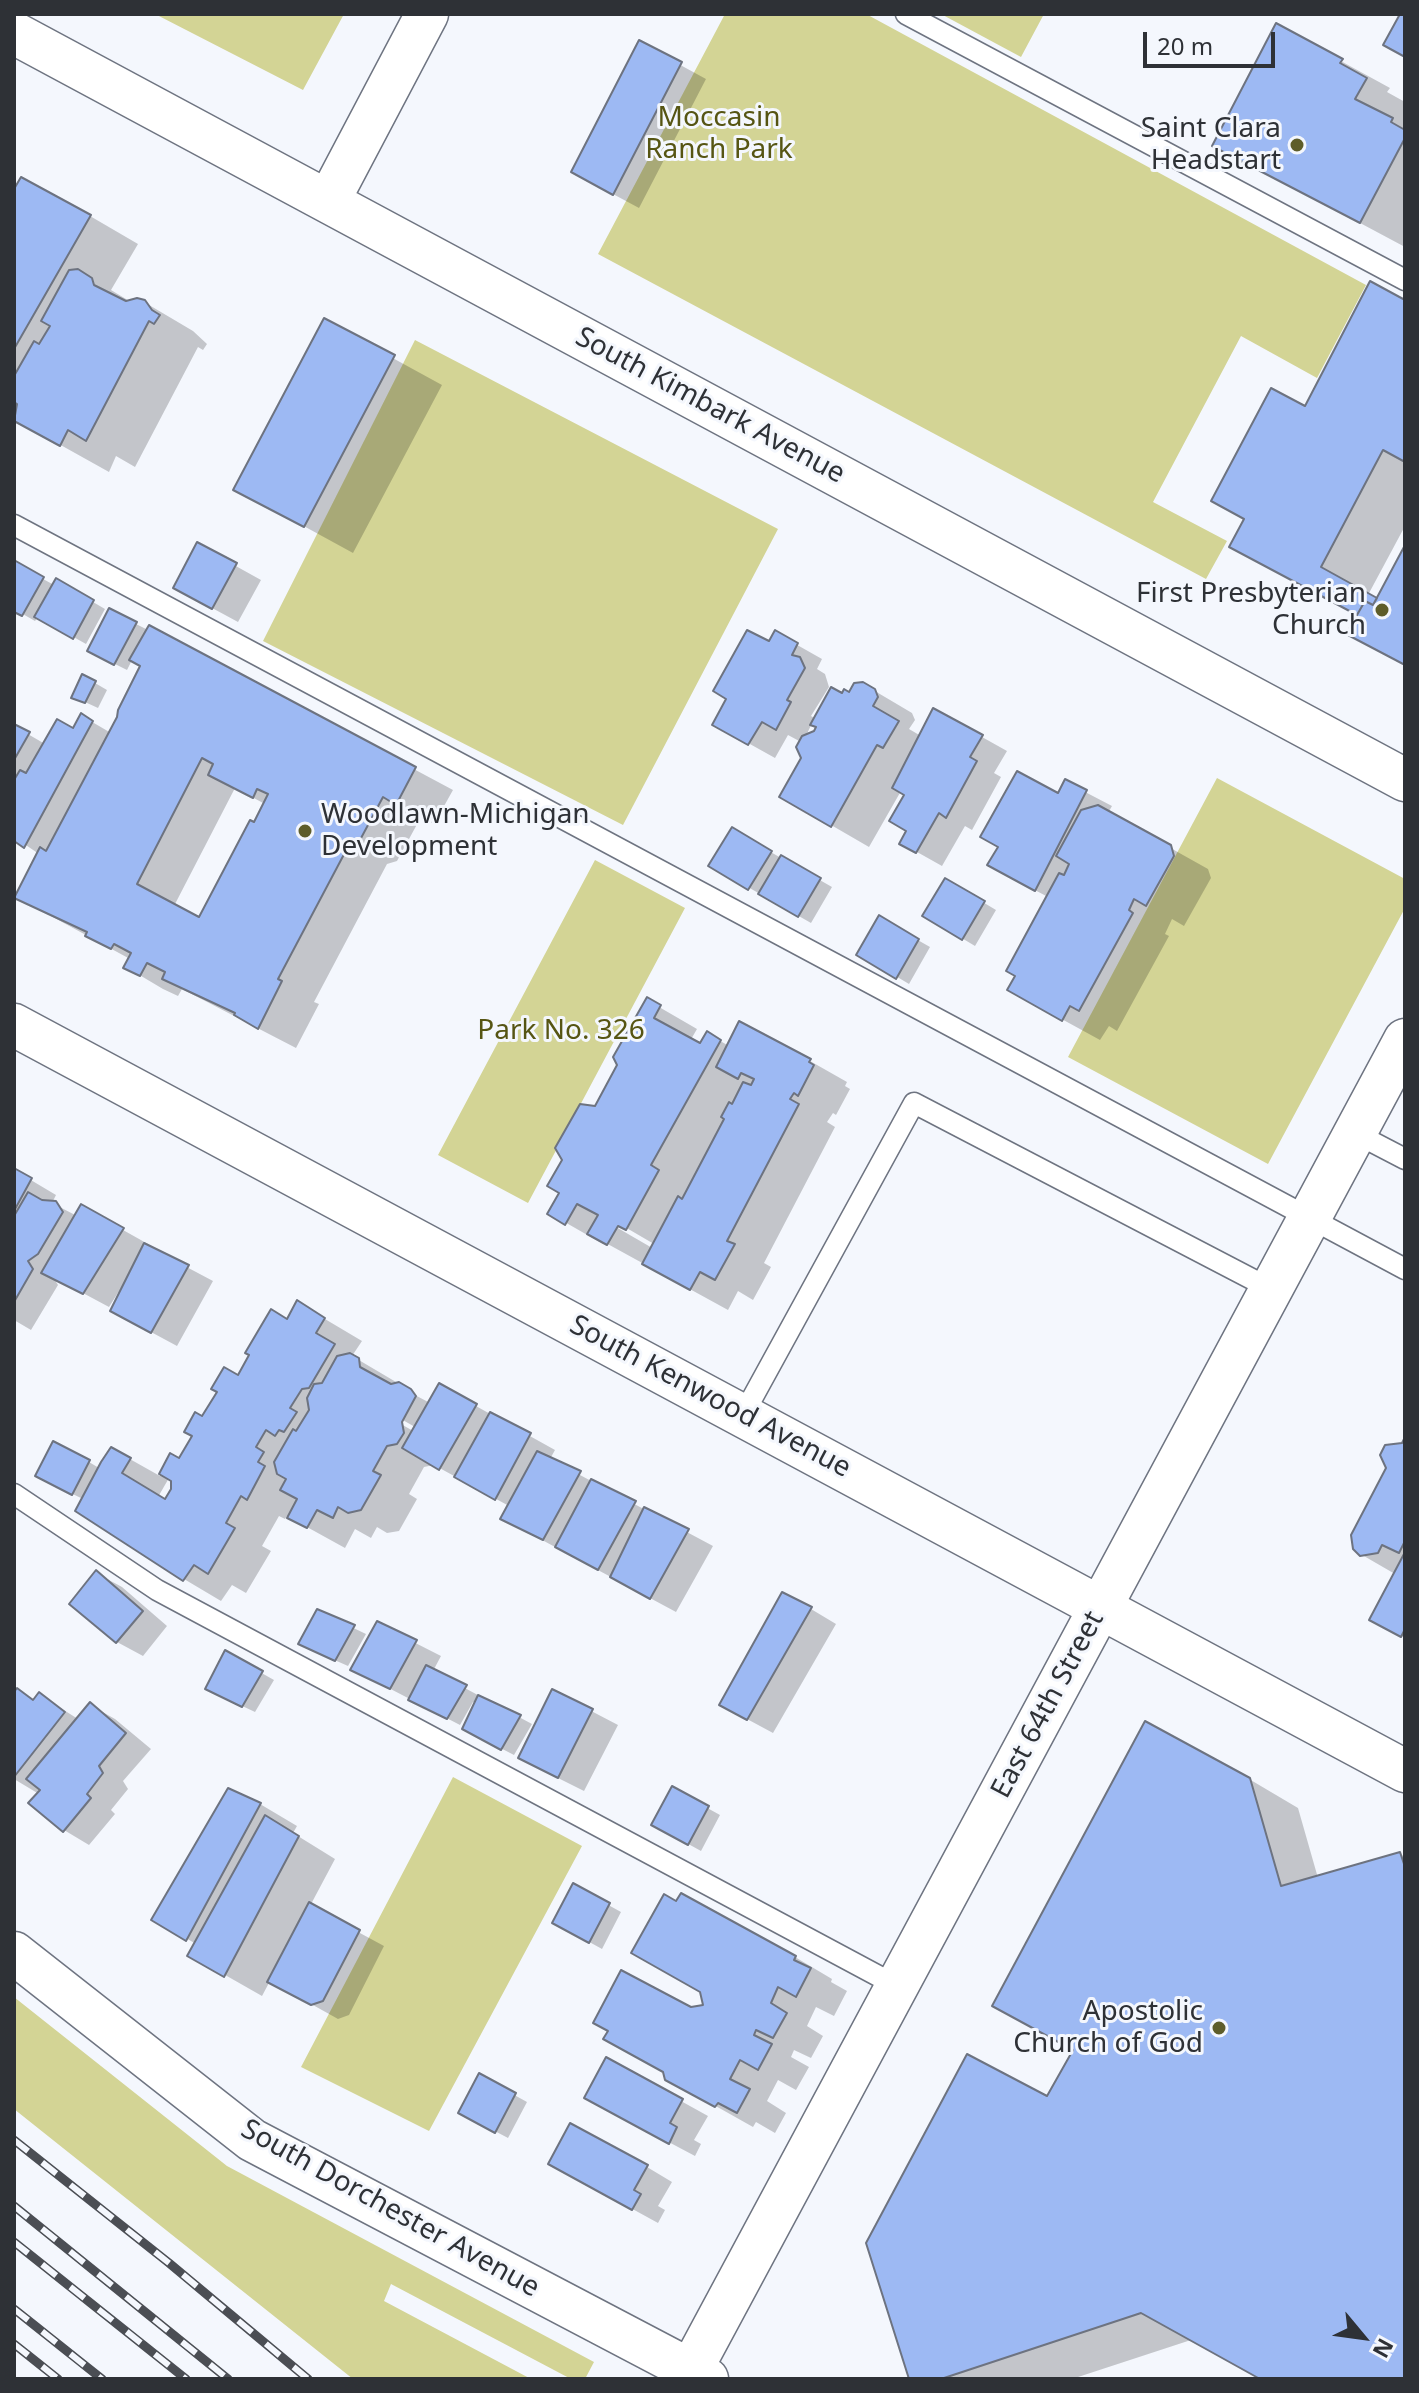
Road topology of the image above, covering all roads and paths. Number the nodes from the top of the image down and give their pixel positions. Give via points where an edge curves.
1 (427, 14) edge
2 (906, 14) edge
3 (14, 33) edge
4 (329, 200) junction
5 (1405, 280) edge
6 (14, 525) edge
7 (1405, 780) edge
8 (14, 1025) edge
9 (1405, 1040) edge
10 (1355, 1133) junction
11 (1405, 1159) edge
12 (1310, 1217) junction
13 (1405, 1269) edge
14 (1271, 1289) junction
15 (743, 1415) junction
16 (14, 1494) edge
17 (1101, 1607) junction
18 (1405, 1771) edge
19 (14, 1953) edge
20 (897, 1986) junction
21 (690, 2377) edge

1 - 4 street
2 - 5 lane
3 - 4 street, South Kimbark Avenue
4 - 7 street, South Kimbark Avenue
6 - 12 lane
8 - 15 street, South Kenwood Avenue
9 - 10 street, East 64th Street
10 - 11 lane
10 - 12 street, East 64th Street
12 - 13 lane
12 - 14 street, East 64th Street
14 - 15 lane via 914,1103
14 - 17 street, East 64th Street
15 - 17 street, South Kenwood Avenue
16 - 20 lane via 157,1590
17 - 18 street, South Kenwood Avenue
17 - 20 street, East 64th Street
19 - 21 street, South Dorchester Avenue via 252,2140
20 - 21 street, East 64th Street

